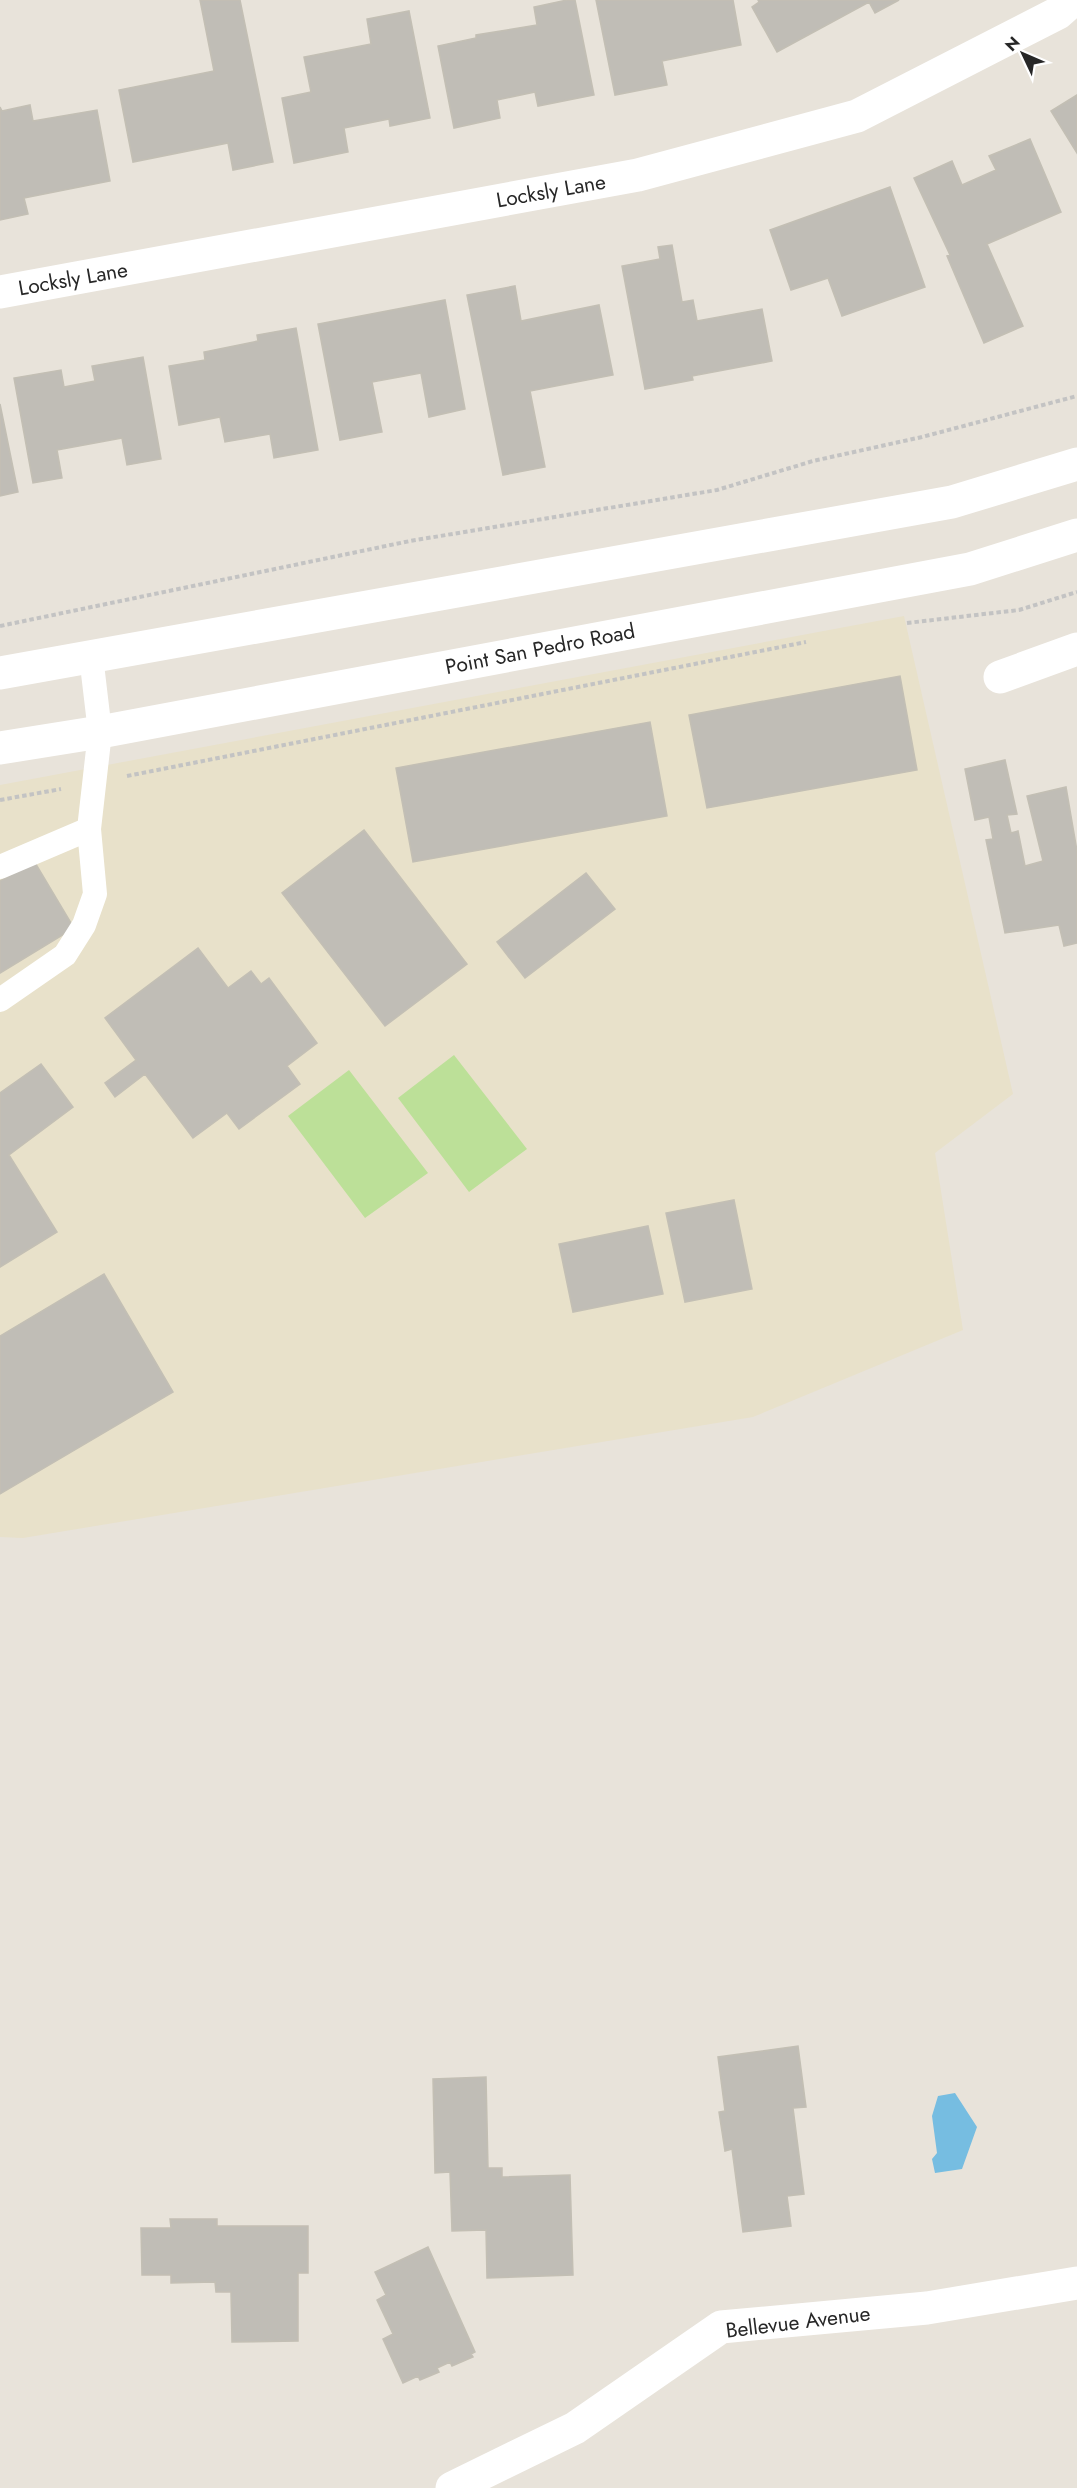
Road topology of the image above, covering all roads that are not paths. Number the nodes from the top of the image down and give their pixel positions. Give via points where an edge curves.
1 (1073, 0) edge
2 (0, 292) edge
3 (1077, 464) edge
4 (1077, 535) edge
5 (1077, 649) edge
6 (91, 656) junction
7 (0, 673) edge
8 (1000, 677) dead end
9 (100, 732) junction
10 (0, 748) edge
11 (89, 829) junction
12 (0, 867) edge
13 (0, 1000) edge
14 (1077, 2283) edge
15 (452, 2488) edge

1 - 2 main road, Locksly Lane via 1058,13 857,116 638,175
3 - 6 main road via 952,502
4 - 9 main road, Point San Pedro Road via 970,569
5 - 8 main road
6 - 7 main road
6 - 9 lane
9 - 10 main road, Point San Pedro Road
9 - 11 lane
11 - 12 lane
11 - 13 lane via 95,894 84,925 64,955
14 - 15 main road, Bellevue Avenue via 927,2308 721,2327 575,2428

